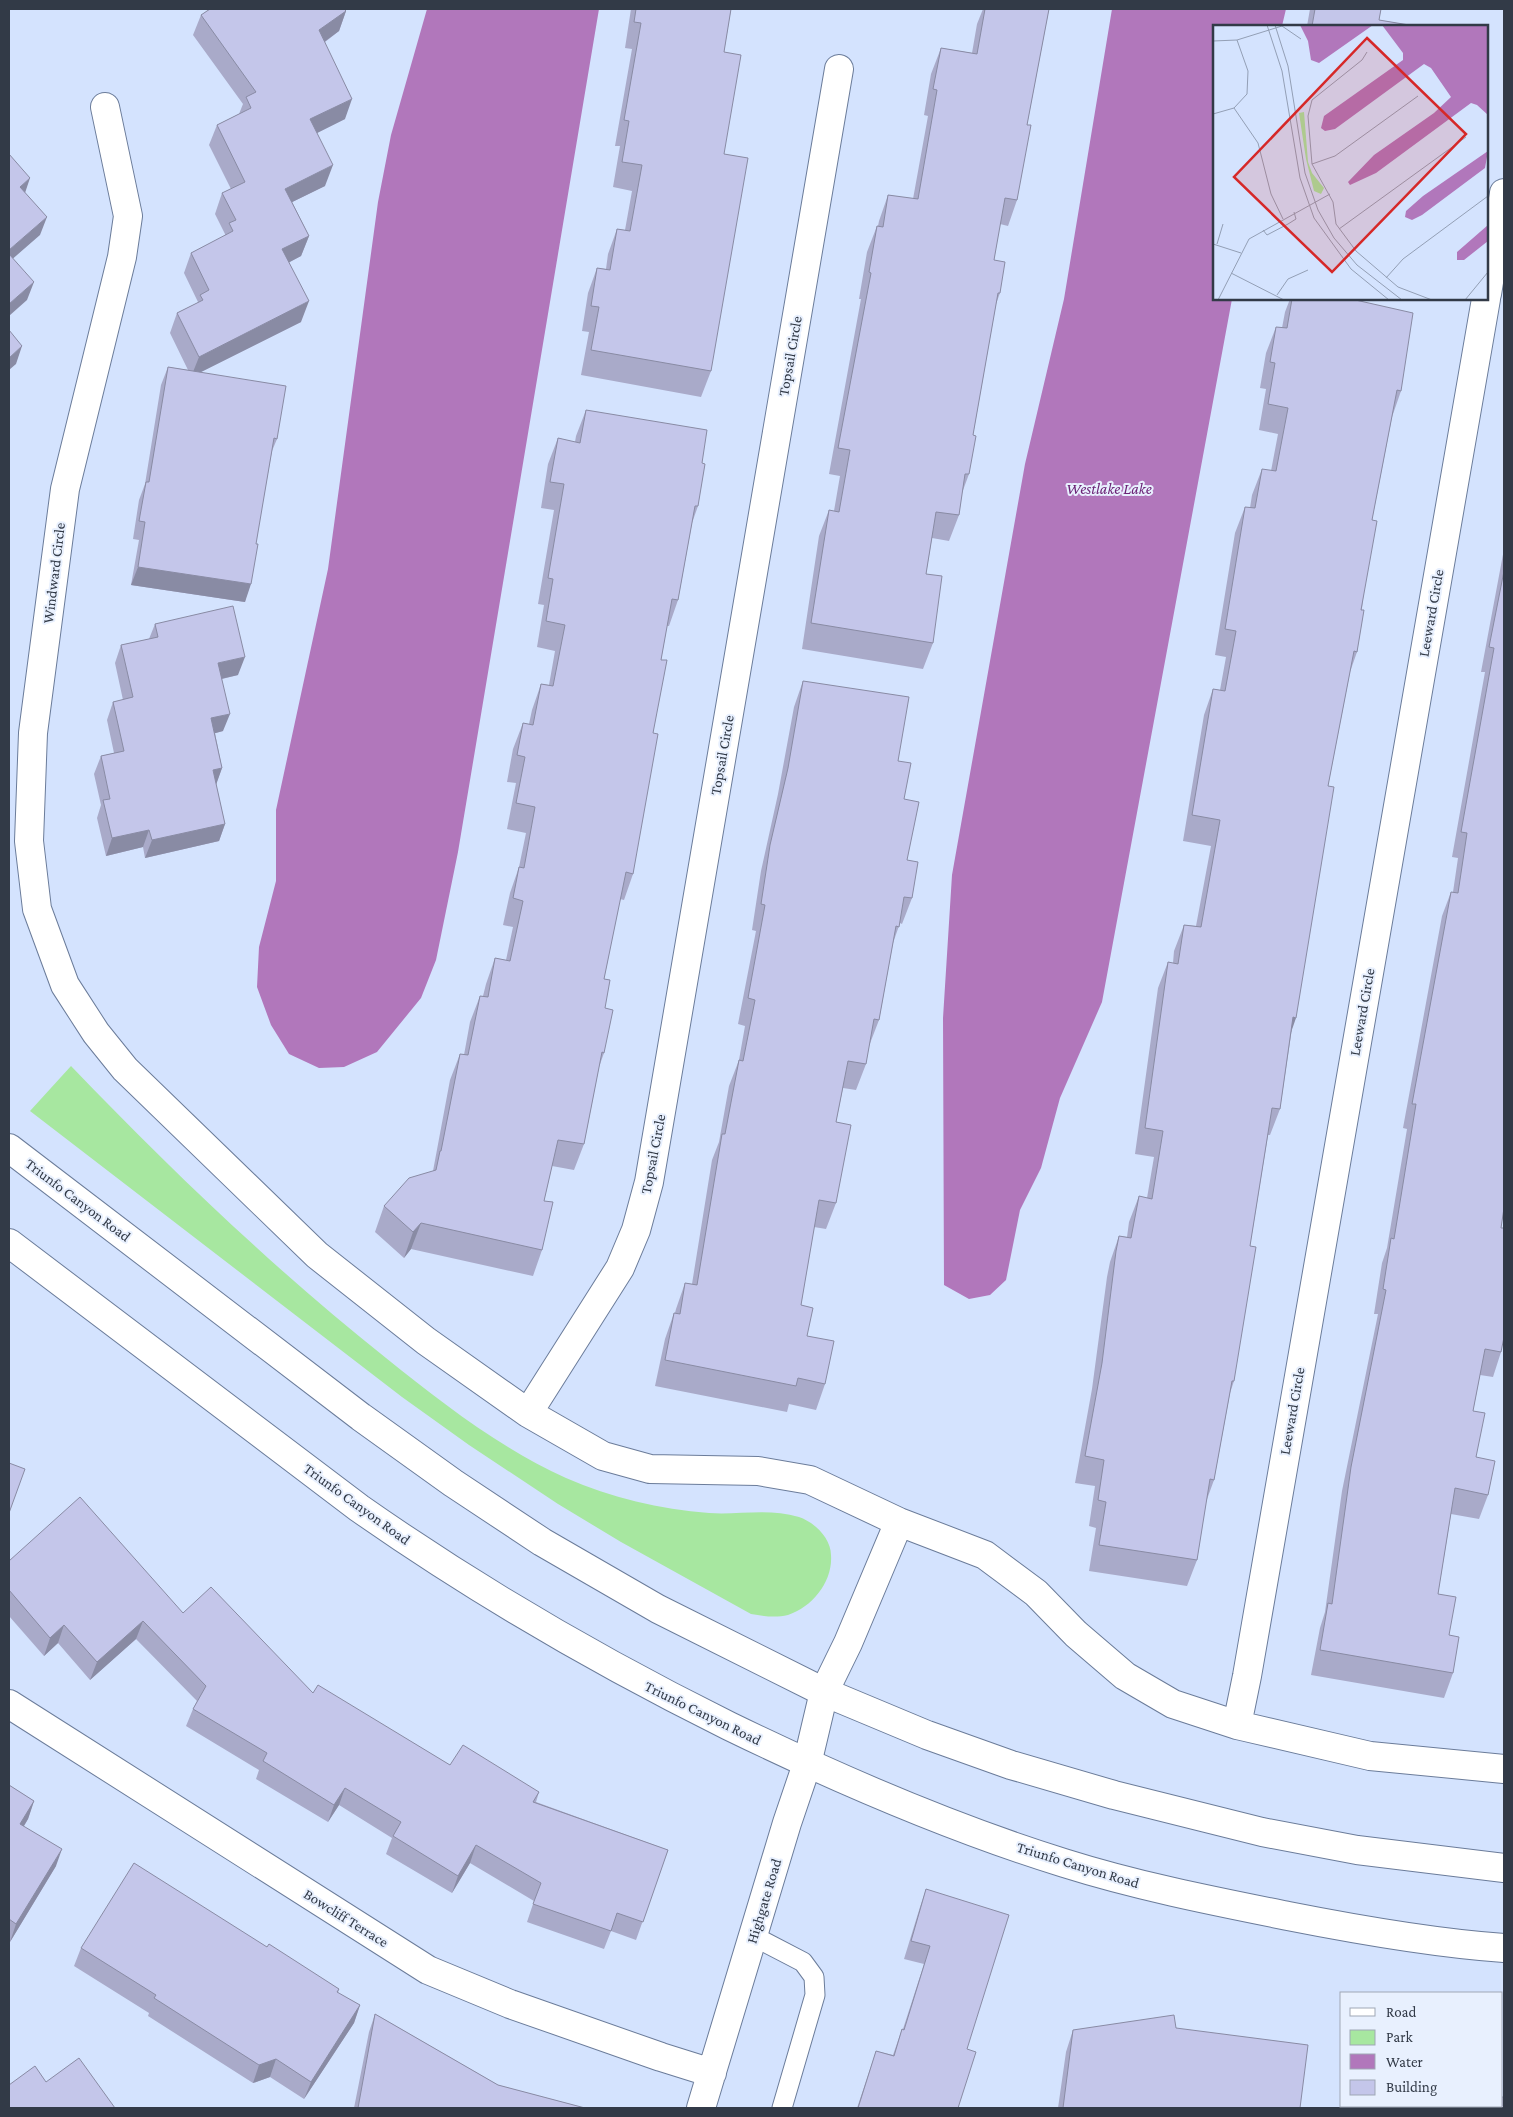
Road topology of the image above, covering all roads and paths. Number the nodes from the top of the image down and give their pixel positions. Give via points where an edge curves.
1 (839, 69) dead end
2 (105, 106) dead end
3 (1504, 193) edge
4 (1488, 288) edge
5 (1486, 300) edge
6 (9, 1148) edge
7 (9, 1243) edge
8 (528, 1412) junction
9 (899, 1522) junction
10 (824, 1692) junction
11 (9, 1704) edge
12 (1237, 1724) junction
13 (807, 1764) junction
14 (1504, 1769) edge
15 (1504, 1868) edge
16 (753, 1936) junction
17 (1504, 1948) edge
18 (712, 2073) junction
19 (702, 2108) edge
20 (782, 2108) edge

1 - 8 street, Topsail Circle via 649,1182 636,1230 620,1268
2 - 8 street, Windward Circle via 128,216 122,257 65,489 34,733 29,842 37,909 65,985 96,1033 125,1069 318,1255 426,1341
3 - 4 street
5 - 12 street, Leeward Circle
6 - 10 street, Triunfo Canyon Road via 361,1417 453,1483 542,1542 658,1609
7 - 13 street, Triunfo Canyon Road via 407,1542 536,1623 642,1683
8 - 9 street via 603,1456 650,1469 758,1472 810,1480
9 - 10 street
9 - 12 street via 985,1555 1036,1593 1076,1634 1125,1676 1173,1704
10 - 13 street, Highgate Road
10 - 15 street, Triunfo Canyon Road via 927,1735 1011,1765 1114,1795 1262,1832 1357,1850
11 - 18 street, Bowcliff Terrace via 428,1970 510,2004
12 - 14 street via 1370,1756
13 - 16 street, Highgate Road
13 - 17 street, Triunfo Canyon Road via 954,1826 1156,1889 1349,1928
16 - 18 street, Highgate Road
16 - 20 lane via 803,1962 814,1977 815,1996
18 - 19 street, Highgate Road

